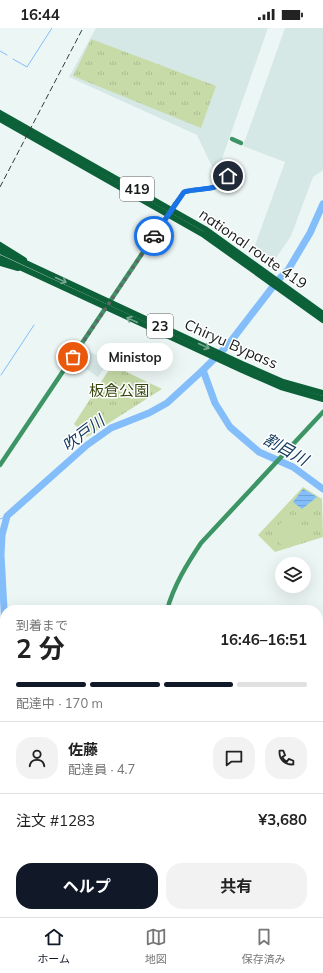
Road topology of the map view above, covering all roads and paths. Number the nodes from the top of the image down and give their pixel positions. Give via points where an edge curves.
1 (0, 109) edge
2 (0, 113) edge
3 (0, 119) edge
4 (0, 123) edge
5 (232, 139) dead end
6 (241, 143) dead end
7 (74, 157) junction
8 (228, 176) dead end
9 (0, 245) edge
10 (0, 251) edge
11 (0, 258) edge
12 (0, 263) edge
13 (30, 269) junction
14 (267, 276) junction
15 (280, 289) junction
16 (323, 313) edge
17 (323, 320) edge
18 (323, 325) edge
19 (323, 393) edge
20 (323, 399) edge
21 (323, 412) edge
22 (0, 465) edge
23 (169, 605) edge

1 - 7 highway via 55,139
2 - 7 highway, national route 419 / 419
3 - 7 highway, national route 419 / 419
4 - 7 highway via 42,146
5 - 6 street
7 - 14 highway, national route 419 / 419 via 205,228
8 - 22 street, bridge via 214,188 184,192
9 - 13 highway, bridge
10 - 13 highway, Chiryu Bypass / 23, bridge
11 - 13 highway, Chiryu Bypass / 23, bridge
12 - 13 highway, bridge
13 -> 19 highway, Chiryu Bypass / 23, bridge via 283,382
20 -> 13 highway, Chiryu Bypass / 23, bridge via 281,387 242,370
14 - 15 highway, national route 419 / 419
14 - 16 highway, national route 419 / 419
15 - 17 highway, national route 419 / 419
15 - 18 highway
21 - 23 street via 201,543 188,562

